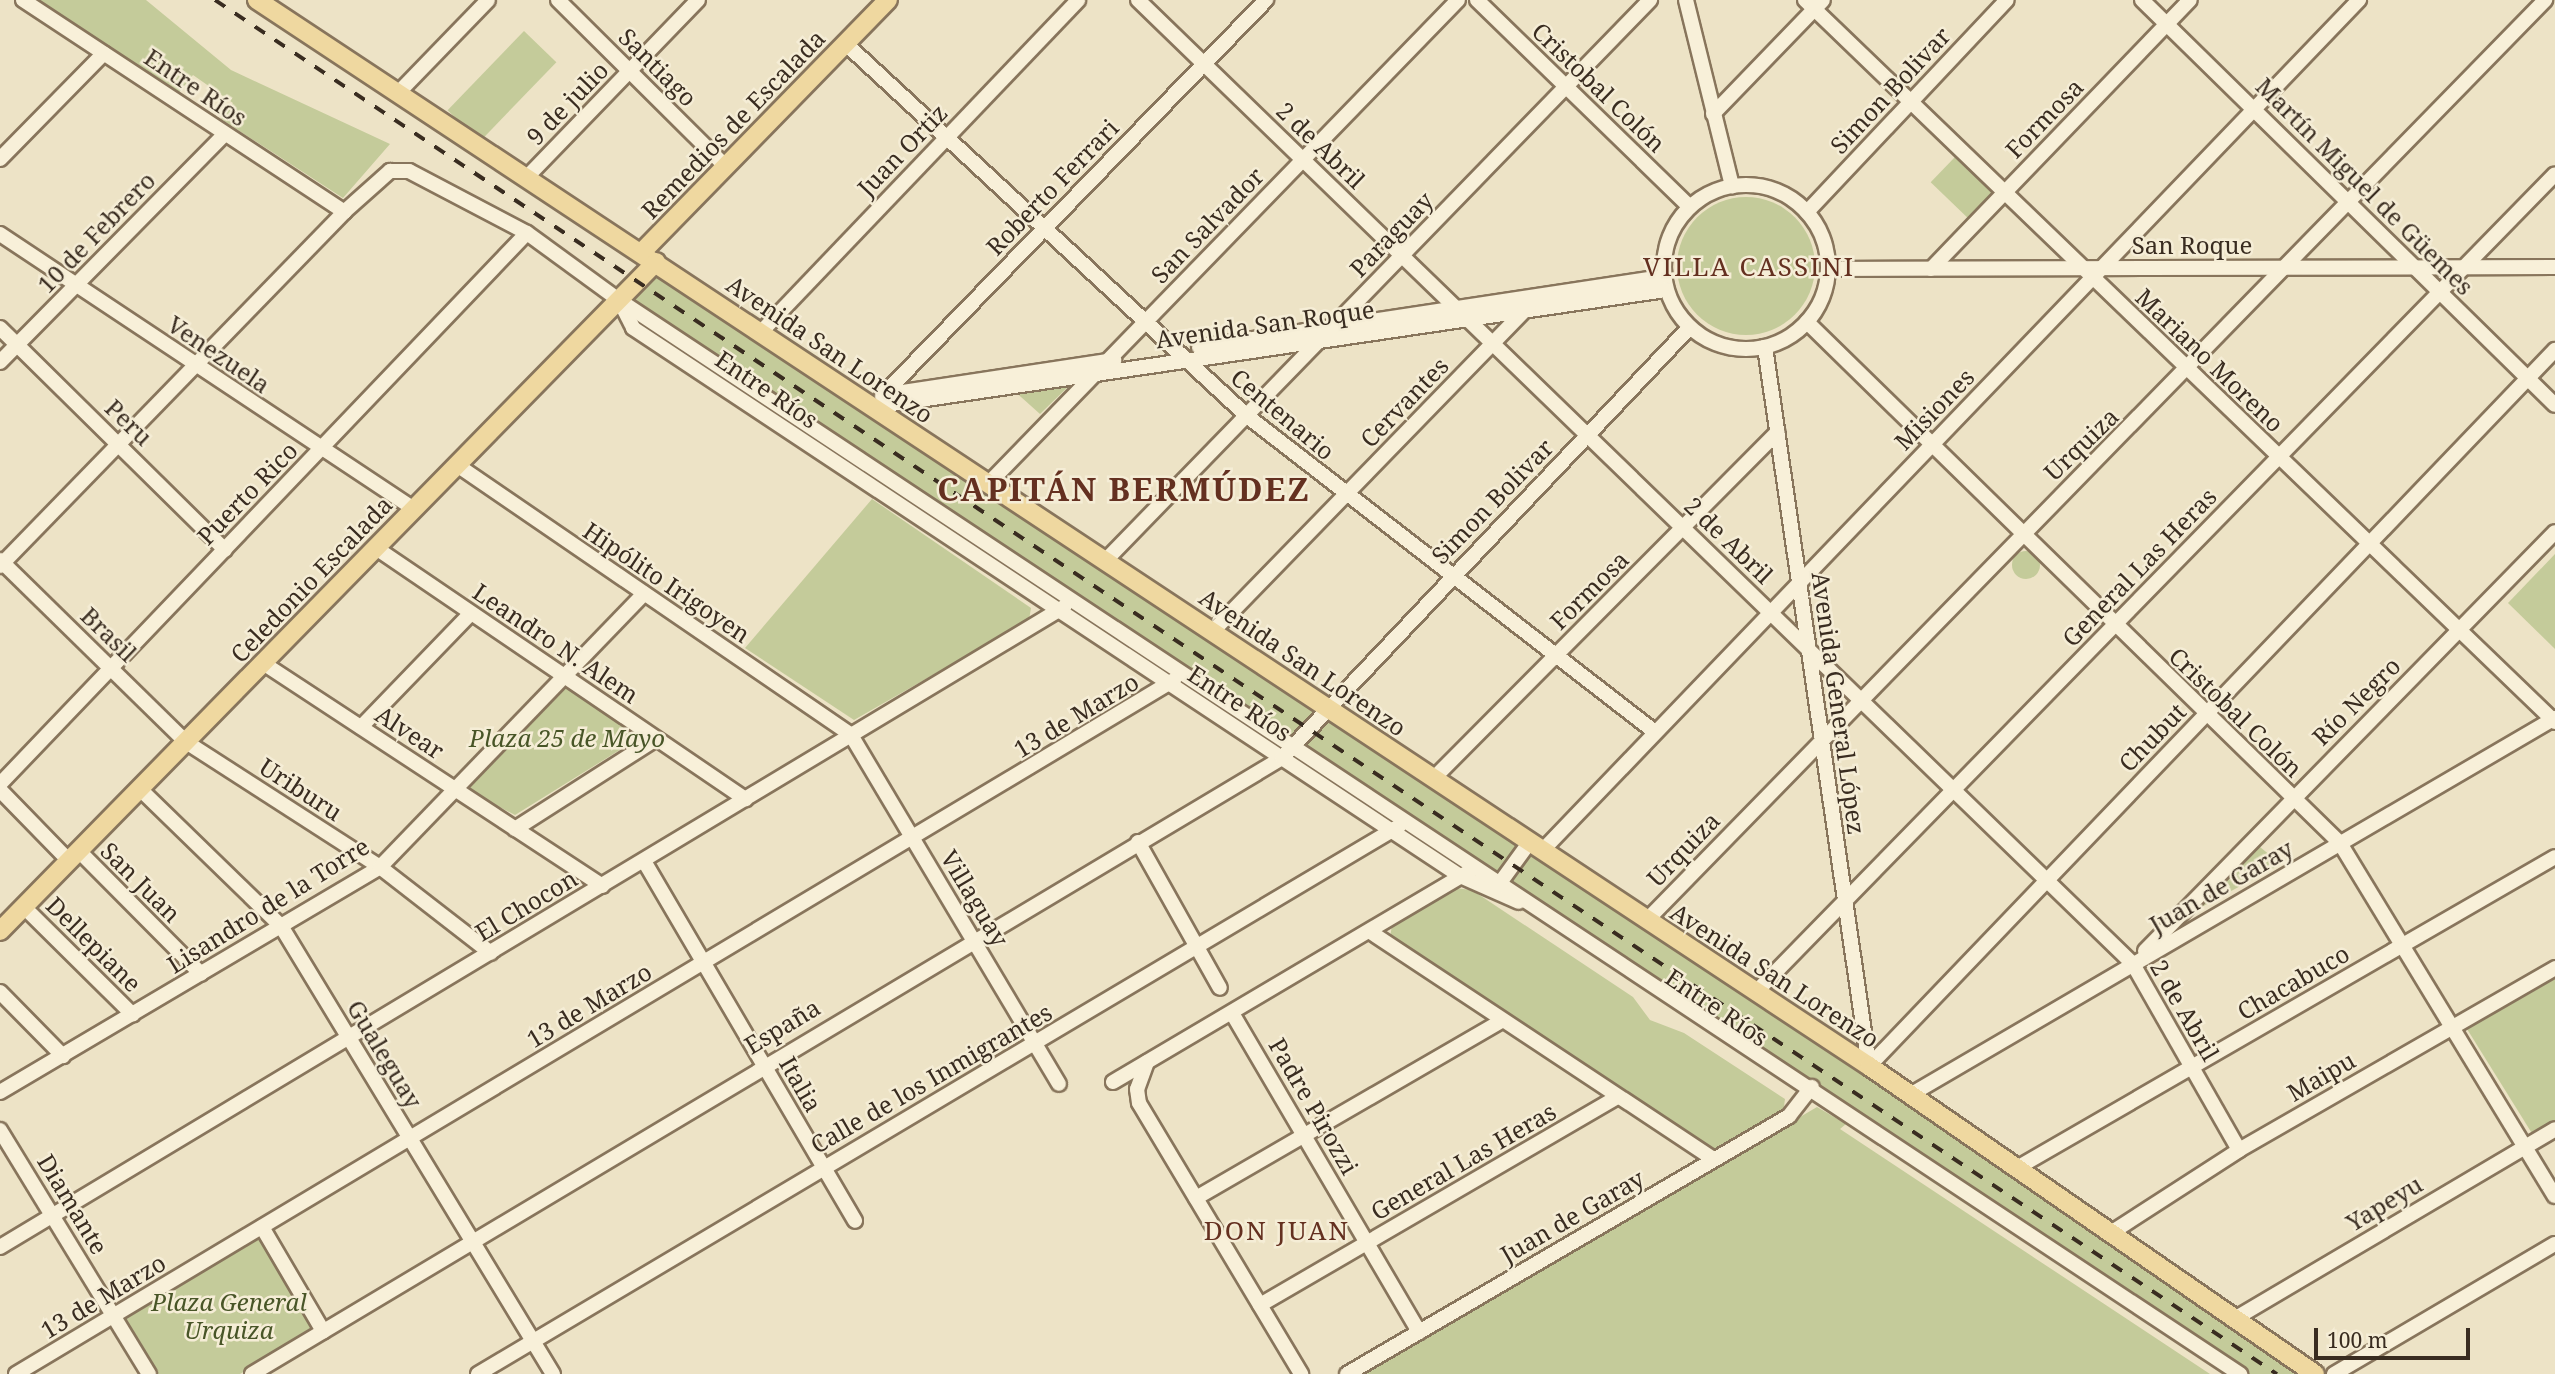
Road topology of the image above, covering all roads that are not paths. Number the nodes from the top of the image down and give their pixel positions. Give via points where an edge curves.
1 (23, 0) edge
2 (257, 0) edge
3 (488, 0) edge
4 (558, 0) edge
5 (698, 0) edge
6 (888, 0) edge
7 (1078, 0) edge
8 (1138, 0) edge
9 (1266, 0) edge
10 (1458, 0) edge
11 (1478, 0) edge
12 (1650, 0) edge
13 (1686, 0) edge
14 (2007, 0) edge
15 (2143, 0) edge
16 (2190, 0) edge
17 (2359, 0) edge
18 (2546, 0) edge
19 (1814, 3) edge
20 (2167, 24) junction
21 (846, 44) junction
22 (104, 53) junction
23 (1204, 64) junction
24 (629, 72) junction
25 (1566, 87) junction
26 (398, 93) junction
27 (1910, 101) junction
28 (2255, 108) junction
29 (1713, 114) junction
30 (225, 134) junction
31 (946, 136) junction
32 (0, 159) edge
33 (1303, 159) junction
34 (726, 167) junction
35 (2555, 174) edge
36 (527, 177) junction
37 (1732, 186) junction
38 (2004, 192) junction
39 (2352, 202) junction
40 (1689, 206) junction
41 (344, 212) junction
42 (1807, 212) junction
43 (1044, 228) junction
44 (527, 233) junction
45 (0, 234) edge
46 (1402, 256) junction
47 (649, 257) junction
48 (2418, 266) junction
49 (2465, 267) junction
50 (2555, 267) edge
51 (2080, 268) junction
52 (2286, 268) junction
53 (1829, 269) junction
54 (1931, 269) junction
55 (2097, 273) junction
56 (1664, 283) junction
57 (76, 286) junction
58 (2437, 290) junction
59 (1540, 295) junction
60 (619, 300) junction
61 (1527, 308) junction
62 (1461, 312) junction
63 (1145, 321) junction
64 (1807, 322) junction
65 (1334, 326) junction
66 (1690, 327) junction
67 (0, 328) edge
68 (761, 332) junction
69 (1320, 340) junction
70 (1493, 343) junction
71 (17, 345) junction
72 (1765, 347) junction
73 (2555, 350) edge
74 (1181, 354) junction
75 (0, 362) edge
76 (194, 366) junction
77 (1102, 366) junction
78 (2189, 371) junction
79 (2528, 377) junction
80 (878, 401) junction
81 (784, 405) junction
82 (2555, 405) edge
83 (1247, 416) junction
84 (772, 420) junction
85 (1778, 432) junction
86 (1587, 434) junction
87 (120, 444) junction
88 (1931, 445) junction
89 (320, 449) junction
90 (2275, 456) junction
91 (457, 465) junction
92 (899, 482) junction
93 (989, 483) junction
94 (1345, 495) junction
95 (889, 498) junction
96 (414, 509) junction
97 (1683, 527) junction
98 (2555, 532) edge
99 (2022, 534) junction
100 (2365, 546) junction
101 (376, 548) junction
102 (225, 550) junction
103 (1106, 560) junction
104 (1, 563) edge
105 (1449, 577) junction
106 (1797, 584) junction
107 (644, 594) junction
108 (1072, 598) junction
109 (1061, 611) junction
110 (1770, 612) junction
111 (471, 613) junction
112 (2115, 625) junction
113 (1213, 631) junction
114 (2457, 633) junction
115 (1807, 647) junction
116 (1554, 657) junction
117 (263, 663) junction
118 (110, 666) junction
119 (1181, 670) junction
120 (564, 676) junction
121 (1171, 685) junction
122 (1860, 698) junction
123 (1326, 706) junction
124 (2206, 714) junction
125 (2555, 719) edge
126 (361, 727) junction
127 (1655, 732) junction
128 (851, 735) junction
129 (656, 739) junction
130 (1818, 740) junction
131 (186, 742) junction
132 (1293, 746) junction
133 (1282, 758) junction
134 (1433, 779) junction
135 (0, 783) edge
136 (140, 789) junction
137 (455, 789) junction
138 (0, 790) edge
139 (1954, 790) junction
140 (2291, 797) junction
141 (746, 799) junction
142 (1405, 820) junction
143 (515, 829) junction
144 (1393, 832) junction
145 (913, 839) junction
146 (1138, 842) junction
147 (2340, 843) junction
148 (1535, 847) junction
149 (74, 856) junction
150 (2555, 857) edge
151 (644, 861) junction
152 (380, 867) junction
153 (1470, 872) junction
154 (2047, 879) junction
155 (602, 886) junction
156 (1498, 887) junction
157 (1846, 901) junction
158 (24, 907) junction
159 (1647, 920) junction
160 (2, 924) edge
161 (281, 926) junction
162 (1372, 933) junction
163 (972, 939) junction
164 (2403, 946) junction
165 (1197, 947) junction
166 (491, 953) junction
167 (705, 964) junction
168 (2133, 964) junction
169 (2555, 968) edge
170 (201, 974) junction
171 (1220, 988) dead end
172 (0, 992) edge
173 (1756, 992) junction
174 (1232, 1013) junction
175 (133, 1014) junction
176 (1501, 1021) junction
177 (2452, 1027) junction
178 (349, 1037) junction
179 (1035, 1044) junction
180 (62, 1056) junction
181 (1148, 1061) junction
182 (763, 1064) junction
183 (1869, 1066) junction
184 (2192, 1066) junction
185 (1113, 1082) dead end
186 (1059, 1084) dead end
187 (1809, 1091) junction
188 (0, 1092) edge
189 (1910, 1094) junction
190 (1616, 1098) junction
191 (2555, 1129) edge
192 (0, 1130) edge
193 (1304, 1135) junction
194 (410, 1138) junction
195 (2524, 1146) junction
196 (2239, 1150) junction
197 (1714, 1159) junction
198 (822, 1167) junction
199 (2017, 1168) junction
200 (2555, 1196) edge
201 (1196, 1198) junction
202 (55, 1214) junction
203 (855, 1221) dead end
204 (262, 1227) junction
205 (2114, 1231) junction
206 (471, 1240) junction
207 (1367, 1242) junction
208 (2555, 1244) edge
209 (0, 1247) edge
210 (1260, 1305) junction
211 (113, 1317) junction
212 (2236, 1318) junction
213 (323, 1331) junction
214 (1419, 1332) junction
215 (533, 1341) junction
216 (16, 1374) edge
217 (149, 1374) edge
218 (251, 1374) edge
219 (478, 1374) edge
220 (553, 1374) edge
221 (1301, 1374) edge
222 (1347, 1374) edge
223 (2240, 1374) edge
224 (2315, 1374) edge
225 (2334, 1374) edge

1 - 22 street, Entre Ríos
2 - 26 main road, Avenida San Lorenzo
3 - 26 street
4 - 24 street, Santiago
5 - 24 street, 9 de julio
6 - 21 main road, Remedios de Escalada
7 - 31 street, Juan Ortiz
8 - 23 street, 2 de Abril
9 - 23 street, Roberto Ferrari
10 - 33 street, San Salvador
11 - 25 street, Cristobal Colón
12 - 25 street, Paraguay
13 - 29 street
14 - 27 street, Simon Bolivar
15 - 20 street, Martín Miguel de Güemes
16 - 20 street, Formosa
17 - 28 street, Misiones
18 - 39 street, Urquiza
19 - 27 street, Mariano Moreno
19 - 29 street
20 - 28 street, Martín Miguel de Güemes
20 - 38 street, Formosa
21 - 31 street, Centenario
21 - 34 main road, Remedios de Escalada
22 - 30 street, Entre Ríos
22 - 32 street
23 - 33 street, 2 de Abril
23 - 43 street, Roberto Ferrari
24 - 34 street, Santiago
24 - 36 street, 9 de julio
25 - 40 street, Cristobal Colón
25 - 46 street, Paraguay
26 - 36 main road, Avenida San Lorenzo
27 - 38 street, Mariano Moreno
27 - 42 street, Simon Bolivar
28 - 39 street, Martín Miguel de Güemes
28 - 55 street, Misiones
29 - 37 street
30 - 41 street, Entre Ríos
30 - 57 street, 10 de Febrero
31 - 43 street, Centenario
31 - 68 street, Juan Ortiz
33 - 46 street, 2 de Abril
33 - 63 street, San Salvador
34 - 47 main road, Remedios de Escalada
35 - 49 street, General Las Heras
36 - 47 main road, Avenida San Lorenzo
37 - 40 street
37 - 42 street via 1774,191
38 - 51 street, Mariano Moreno
38 - 54 street, Formosa
39 - 48 street, Martín Miguel de Güemes
39 - 52 street, Urquiza
40 - 56 street via 1672,232
41 - 44 street, Entre Ríos via 390,172 409,171
41 - 76 street
42 - 53 street via 1825,240
43 - 63 street, Centenario
43 - 80 street, Roberto Ferrari
44 - 60 street, Entre Ríos
44 - 89 street, Puerto Rico
45 - 57 street, Venezuela
46 - 62 street, 2 de Abril
46 - 65 street, Paraguay
47 - 60 main road, Celedonio Escalada
47 - 68 main road, Avenida San Lorenzo
48 - 49 street, San Roque
48 - 52 street, San Roque
48 - 58 street, Martín Miguel de Güemes
49 - 50 street, San Roque
49 - 58 street, General Las Heras
51 - 54 street
51 - 55 street, Mariano Moreno
52 - 55 street, San Roque
52 - 78 street, Urquiza
53 - 54 street
53 - 64 street
55 - 78 street, Mariano Moreno
55 - 88 street, Misiones
56 - 59 street, Avenida San Roque
56 - 61 street, Avenida San Roque
56 - 66 street
57 - 71 street, 10 de Febrero
57 - 76 street, Venezuela
58 - 79 street, Martín Miguel de Güemes
58 - 90 street, General Las Heras
59 - 61 street, Cervantes
59 - 62 street, Avenida San Roque
60 - 81 street, Entre Ríos
60 - 84 street, Entre Ríos via 633,328
60 - 91 main road, Celedonio Escalada
61 - 62 street, Avenida San Roque
61 - 70 street, Cervantes
62 - 65 street, Avenida San Roque
62 - 69 street, Avenida San Roque
62 - 70 street, 2 de Abril
63 - 74 street, Centenario
63 - 77 street, San Salvador
64 - 72 street
64 - 88 street, Cristobal Colón
65 - 69 street, Paraguay
65 - 74 street, Avenida San Roque
66 - 72 street via 1718,344
66 - 86 street, Simon Bolivar
67 - 71 street, Peru
68 - 80 main road, Avenida San Lorenzo
69 - 74 street, Avenida San Roque
69 - 83 street, Paraguay
70 - 86 street, 2 de Abril
70 - 94 street, Cervantes
71 - 75 street, 10 de Febrero
71 - 87 street, Peru
72 - 85 street, Avenida General López
73 - 79 street, Chubut
74 - 77 street, Avenida San Roque
74 - 83 street, Centenario
76 - 87 street
76 - 89 street, Venezuela
77 - 80 street, Avenida San Roque
77 - 93 street, San Salvador
78 - 90 street, Mariano Moreno
78 - 99 street, Urquiza
79 - 82 street, Martín Miguel de Güemes
79 - 100 street, Chubut
80 - 93 main road, Avenida San Lorenzo
81 - 84 street
81 - 92 street, Entre Ríos
83 - 94 street, Centenario
83 - 103 street, Paraguay
84 - 95 street, Entre Ríos
85 - 97 street, Formosa
85 - 106 street, Avenida General López
86 - 97 street, 2 de Abril
86 - 105 street, Simon Bolivar
87 - 102 street, Peru
87 - 104 street
88 - 99 street, Cristobal Colón
88 - 106 street, Misiones
89 - 96 street, Venezuela
89 - 102 street, Puerto Rico
90 - 100 street, Mariano Moreno
90 - 112 street, General Las Heras
91 - 96 main road, Celedonio Escalada
91 - 107 street, Hipólito Irigoyen
92 - 95 street
92 - 108 street, Entre Ríos
93 - 103 main road, Avenida San Lorenzo
94 - 105 street, Centenario
94 - 113 street, Cervantes
95 - 109 street, Entre Ríos
96 - 101 main road, Celedonio Escalada
97 - 110 street, 2 de Abril
97 - 116 street, Formosa
98 - 114 street, Río Negro
99 - 112 street, Cristobal Colón
99 - 122 street, Urquiza
100 - 114 street, Mariano Moreno
100 - 124 street, Chubut
101 - 111 street, Leandro N. Alem
101 - 117 main road, Celedonio Escalada
102 - 118 street, Puerto Rico
103 - 113 main road, Avenida San Lorenzo
104 - 118 street, Brasil
105 - 116 street, Centenario
105 - 123 street, Simon Bolivar
106 - 110 street, Misiones
106 - 115 street, Avenida General López
107 - 120 street, Lisandro de la Torre
107 - 128 street, Hipólito Irigoyen
108 - 109 street, El Chocon
108 - 119 street, Entre Ríos
109 - 121 street, Entre Ríos
109 - 128 street, El Chocon
110 - 115 street, 2 de Abril
110 - 127 street, Misiones
111 - 120 street, Leandro N. Alem
111 - 126 street
112 - 124 street, Cristobal Colón
112 - 139 street, General Las Heras
113 - 123 main road, Avenida San Lorenzo
114 - 125 street, Mariano Moreno
114 - 140 street, Río Negro
115 - 122 street, 2 de Abril
115 - 130 street, Avenida General López
116 - 127 street, Centenario
116 - 134 street, Formosa
117 - 126 street, Alvear
117 - 131 main road, Celedonio Escalada
118 - 131 street, Brasil
118 - 135 street, Puerto Rico
119 - 121 street, 13 de Marzo
119 - 132 street, Entre Ríos
120 - 129 street, Leandro N. Alem
120 - 137 street, Lisandro de la Torre
121 - 133 street, Entre Ríos
121 - 145 street, 13 de Marzo
122 - 130 street, Urquiza
122 - 139 street, 2 de Abril
123 - 132 street, España
123 - 134 main road, Avenida San Lorenzo
124 - 140 street, Cristobal Colón
124 - 154 street, Chubut
125 - 147 street, Juan de Garay
126 - 137 street, Alvear
127 - 148 street, Misiones
128 - 141 street, El Chocon
128 - 145 street, Villaguay
129 - 141 street, Leandro N. Alem
129 - 143 street
130 - 157 street, Avenida General López
130 - 159 street, Urquiza
131 - 136 main road, Celedonio Escalada
131 - 152 street, Uriburu
132 - 133 street, España
132 - 142 street, Entre Ríos
133 - 144 street, Entre Ríos
133 - 146 street, España
134 - 148 main road, Avenida San Lorenzo
136 - 149 main road, Celedonio Escalada
136 - 161 street, Gualeguay
137 - 143 street, Alvear
137 - 152 street, Lisandro de la Torre
138 - 149 street, San Juan
139 - 154 street, 2 de Abril
139 - 157 street, General Las Heras
140 - 147 street, Cristobal Colón
140 - 168 street, Río Negro
141 - 151 street, El Chocon
142 - 144 street, Calle de los Inmigrantes
142 - 153 street, Entre Ríos
143 - 155 street, Alvear
144 - 153 street, Entre Ríos
144 - 165 street, Calle de los Inmigrantes
145 - 163 street, Villaguay
145 - 167 street, 13 de Marzo
146 - 163 street, España
146 - 165 street
147 - 164 street, Cristobal Colón
147 - 168 street, Juan de Garay
148 - 156 street, Misiones
148 - 159 main road, Avenida San Lorenzo
149 - 158 main road, Celedonio Escalada
149 - 170 street, San Juan
150 - 164 street, Chacabuco
151 - 155 street, El Chocon
151 - 167 street, Italia
152 - 161 street, Lisandro de la Torre
152 - 166 street, Uriburu
153 - 156 street, Entre Ríos
153 - 162 street
154 - 168 street, 2 de Abril
154 - 183 street, Chubut
155 - 166 street, El Chocon
156 - 187 street, Entre Ríos
157 - 173 street, General Las Heras
157 - 183 street, Avenida General López
158 - 160 main road, Celedonio Escalada
158 - 175 street, Dellepiane
159 - 173 main road, Avenida San Lorenzo
161 - 170 street, Lisandro de la Torre
161 - 178 street, Gualeguay
162 - 174 street
162 - 176 street
163 - 179 street, Villaguay
163 - 182 street, España
164 - 177 street, Cristobal Colón
164 - 184 street, Chacabuco
165 - 171 street
165 - 179 street, Calle de los Inmigrantes
166 - 178 street, El Chocon
167 - 182 street, Italia
167 - 194 street, 13 de Marzo
168 - 184 street, 2 de Abril
168 - 189 street, Juan de Garay
169 - 177 street, Maipu
170 - 175 street, Lisandro de la Torre
172 - 180 street
173 - 183 main road, Avenida San Lorenzo
174 - 181 street
174 - 193 street, Padre Pirozzi
175 - 180 street, Lisandro de la Torre
176 - 190 street
176 - 193 street
177 - 195 street, Cristobal Colón
177 - 196 street, Maipu
178 - 194 street, Gualeguay
178 - 202 street, El Chocon
179 - 186 street, Villaguay
179 - 198 street, Calle de los Inmigrantes
180 - 188 street, Lisandro de la Torre
181 - 185 street
181 - 201 street via 1137,1089 1139,1103
182 - 198 street, Italia
182 - 206 street, España
183 - 189 main road, Avenida San Lorenzo
184 - 196 street, 2 de Abril
184 - 199 street, Chacabuco
187 - 197 street, Juan de Garay via 1788,1115
187 - 223 street, Entre Ríos
189 - 199 main road, Avenida San Lorenzo
190 - 197 street
190 - 207 street, General Las Heras
191 - 195 street, Yapeyu
192 - 202 street, Diamante
193 - 201 street
193 - 207 street, Padre Pirozzi
194 - 204 street, 13 de Marzo
194 - 206 street, Gualeguay
195 - 200 street, Cristobal Colón
195 - 212 street, Yapeyu
196 - 205 street, Maipu
197 - 214 street, Juan de Garay
198 - 203 street, Italia
198 - 215 street, Calle de los Inmigrantes
199 - 205 main road, Avenida San Lorenzo
201 - 210 street
202 - 209 street, El Chocon
202 - 211 street, Diamante
204 - 211 street, 13 de Marzo
204 - 213 street
205 - 212 main road, Avenida San Lorenzo
206 - 213 street, España
206 - 215 street, Gualeguay
207 - 210 street, General Las Heras
207 - 214 street, Padre Pirozzi
208 - 225 street
210 - 221 street
211 - 216 street, 13 de Marzo
211 - 217 street, Diamante
212 - 224 main road, Avenida San Lorenzo
213 - 218 street, España
214 - 222 street, Juan de Garay
215 - 219 street, Calle de los Inmigrantes
215 - 220 street, Gualeguay

